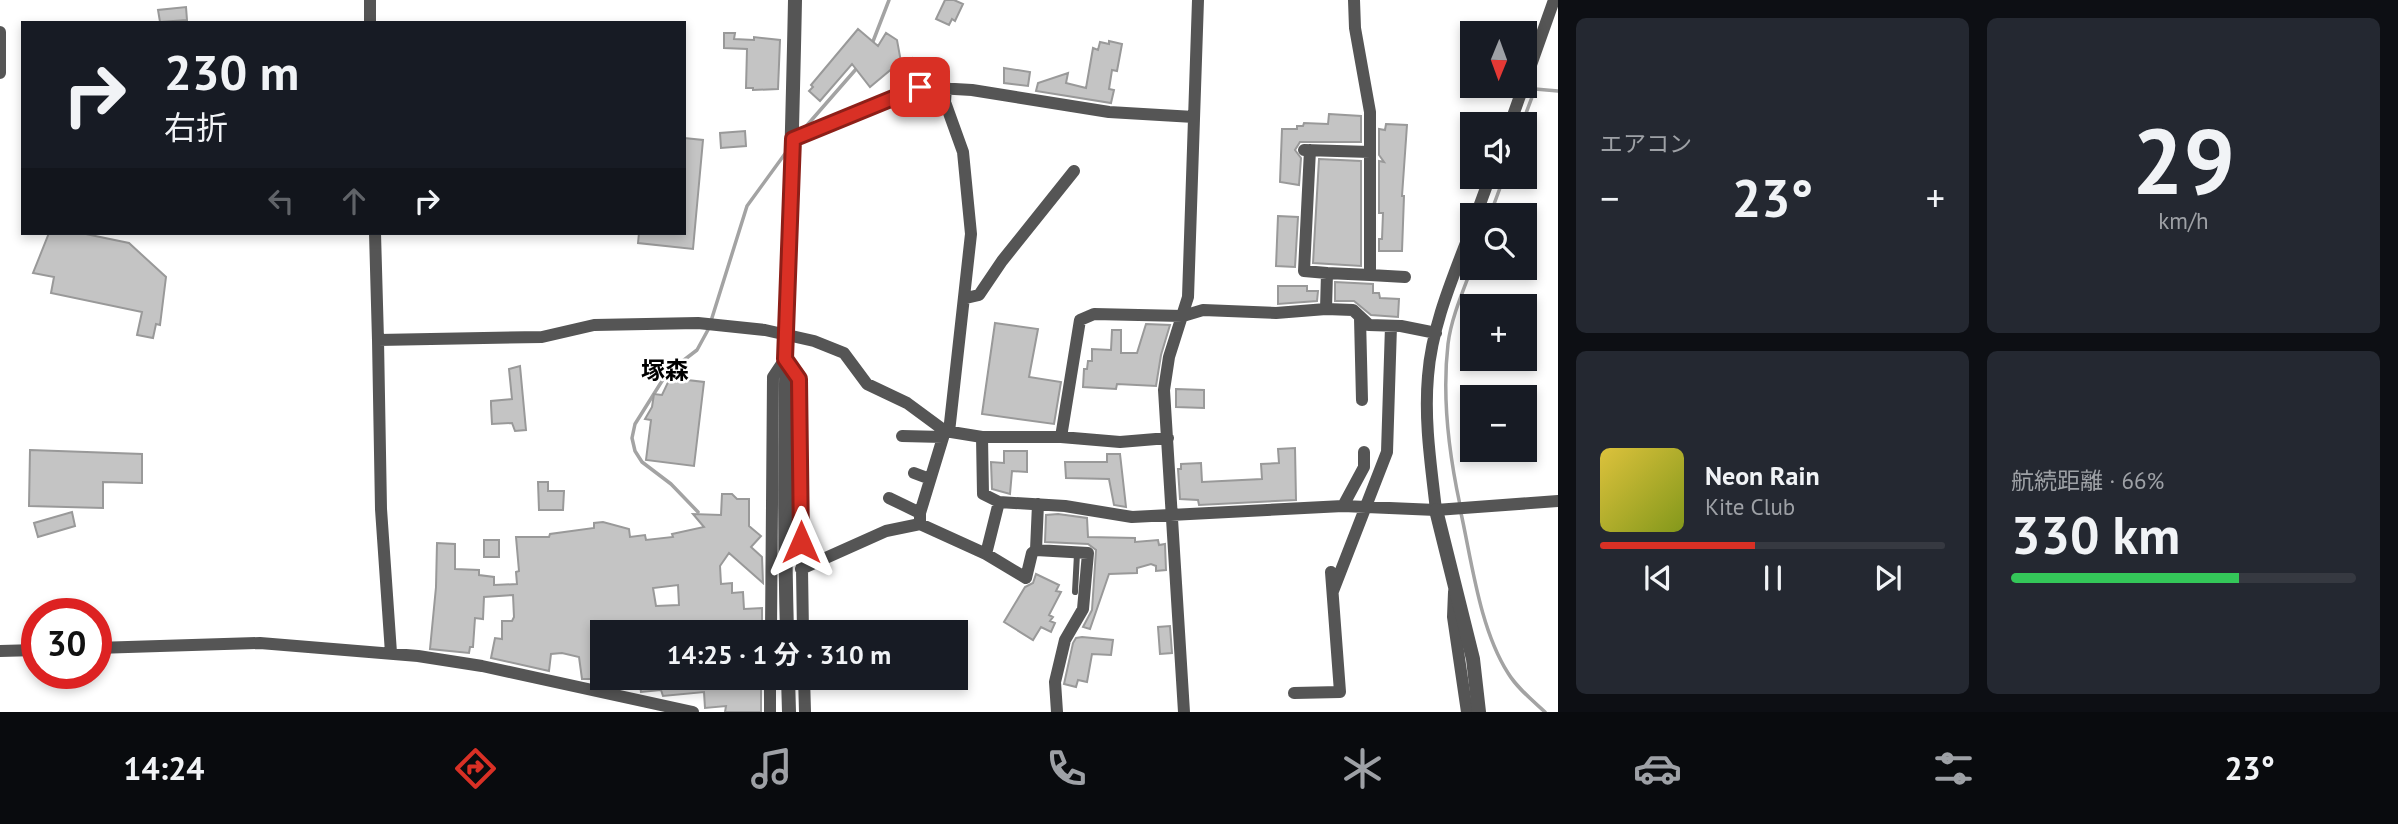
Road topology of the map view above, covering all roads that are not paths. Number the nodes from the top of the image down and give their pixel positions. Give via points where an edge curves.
1 (370, 0) edge
2 (795, 0) edge
3 (1198, 0) edge
4 (1354, 0) edge
5 (1554, 0) edge
6 (370, 21) edge
7 (0, 32) edge
8 (0, 74) edge
9 (946, 87) junction
10 (1514, 112) edge
11 (1194, 117) junction
12 (793, 139) junction
13 (1370, 152) junction
14 (1074, 171) dead end
15 (375, 235) edge
16 (1460, 258) edge
17 (1327, 273) junction
18 (1370, 275) junction
19 (1405, 277) dead end
20 (966, 298) junction
21 (1325, 309) junction
22 (1183, 316) junction
23 (1360, 318) junction
24 (1391, 326) junction
25 (1436, 333) junction
26 (788, 335) junction
27 (378, 340) junction
28 (785, 359) junction
29 (1362, 400) dead end
30 (946, 433) junction
31 (902, 436) dead end
32 (982, 437) junction
33 (1061, 437) junction
34 (1168, 438) junction
35 (1364, 452) dead end
36 (914, 473) dead end
37 (930, 479) junction
38 (889, 498) dead end
39 (1558, 501) edge
40 (999, 502) junction
41 (1038, 504) junction
42 (1343, 506) junction
43 (1365, 508) junction
44 (1436, 510) junction
45 (1171, 515) junction
46 (920, 518) junction
47 (1036, 550) junction
48 (986, 554) junction
49 (1077, 554) junction
50 (801, 569) junction
51 (1331, 572) dead end
52 (1454, 585) junction
53 (1075, 592) dead end
54 (1334, 592) junction
55 (771, 620) edge
56 (787, 620) edge
57 (803, 620) edge
58 (112, 648) edge
59 (21, 650) edge
60 (0, 651) edge
61 (390, 653) junction
62 (770, 690) edge
63 (788, 690) edge
64 (804, 690) edge
65 (1294, 693) dead end
66 (693, 712) edge
67 (770, 712) edge
68 (789, 712) edge
69 (805, 712) edge
70 (1057, 712) edge
71 (1184, 712) edge
72 (1467, 712) edge
73 (1479, 712) edge

1 - 6 street
2 - 12 street
3 - 11 street
4 - 13 street via 1370,112
5 - 10 street
7 - 8 street
9 - 11 street via 1109,112
9 - 12 street via 920,87
9 - 20 street via 945,102 963,152 969,195
11 - 22 street via 1188,297
12 - 26 street
13 - 17 street via 1307,150 1304,271
13 - 18 street
14 - 20 street via 979,295
15 - 27 street
16 - 25 street
17 - 18 street
17 - 21 street
18 - 19 street
20 - 30 street
21 - 22 street via 1276,313 1203,310
21 - 23 street via 1353,310
22 - 33 street via 1094,314 1080,320
22 - 34 street via 1164,390
23 - 24 street via 1368,325
23 - 29 street via 1356,370
24 - 25 street
24 - 43 street via 1387,452
25 - 44 street via 1428,375 1427,430
26 - 27 street via 698,323 594,326 542,337
26 - 28 street
26 - 30 street via 844,353 867,384 907,403
27 - 61 street
28 - 50 street via 799,379
28 - 55 street via 773,377
28 - 56 street
30 - 31 street
30 - 32 street
30 - 37 street
32 - 33 street
32 - 40 street via 983,494
33 - 34 street via 1120,442
34 - 45 street
35 - 42 street via 1364,467
36 - 37 street
37 - 46 street
38 - 46 street
39 - 44 street
40 - 41 street
40 - 48 street
41 - 45 street via 1132,517
41 - 47 street
42 - 43 street
42 - 45 street
43 - 44 street
43 - 54 street
44 - 52 street
45 - 71 street
46 - 48 street
46 - 50 street
47 - 48 street via 1026,578
47 - 49 street
49 - 53 lane
49 - 70 street via 1088,553 1086,589 1083,609 1065,640 1055,682
50 - 57 street
51 - 54 street
52 - 72 street via 1453,617
52 - 73 street via 1473,659
54 - 65 street via 1340,692
58 - 61 street via 260,643
59 - 60 street
61 - 66 street via 482,666
62 - 67 street
63 - 68 street
64 - 69 street

